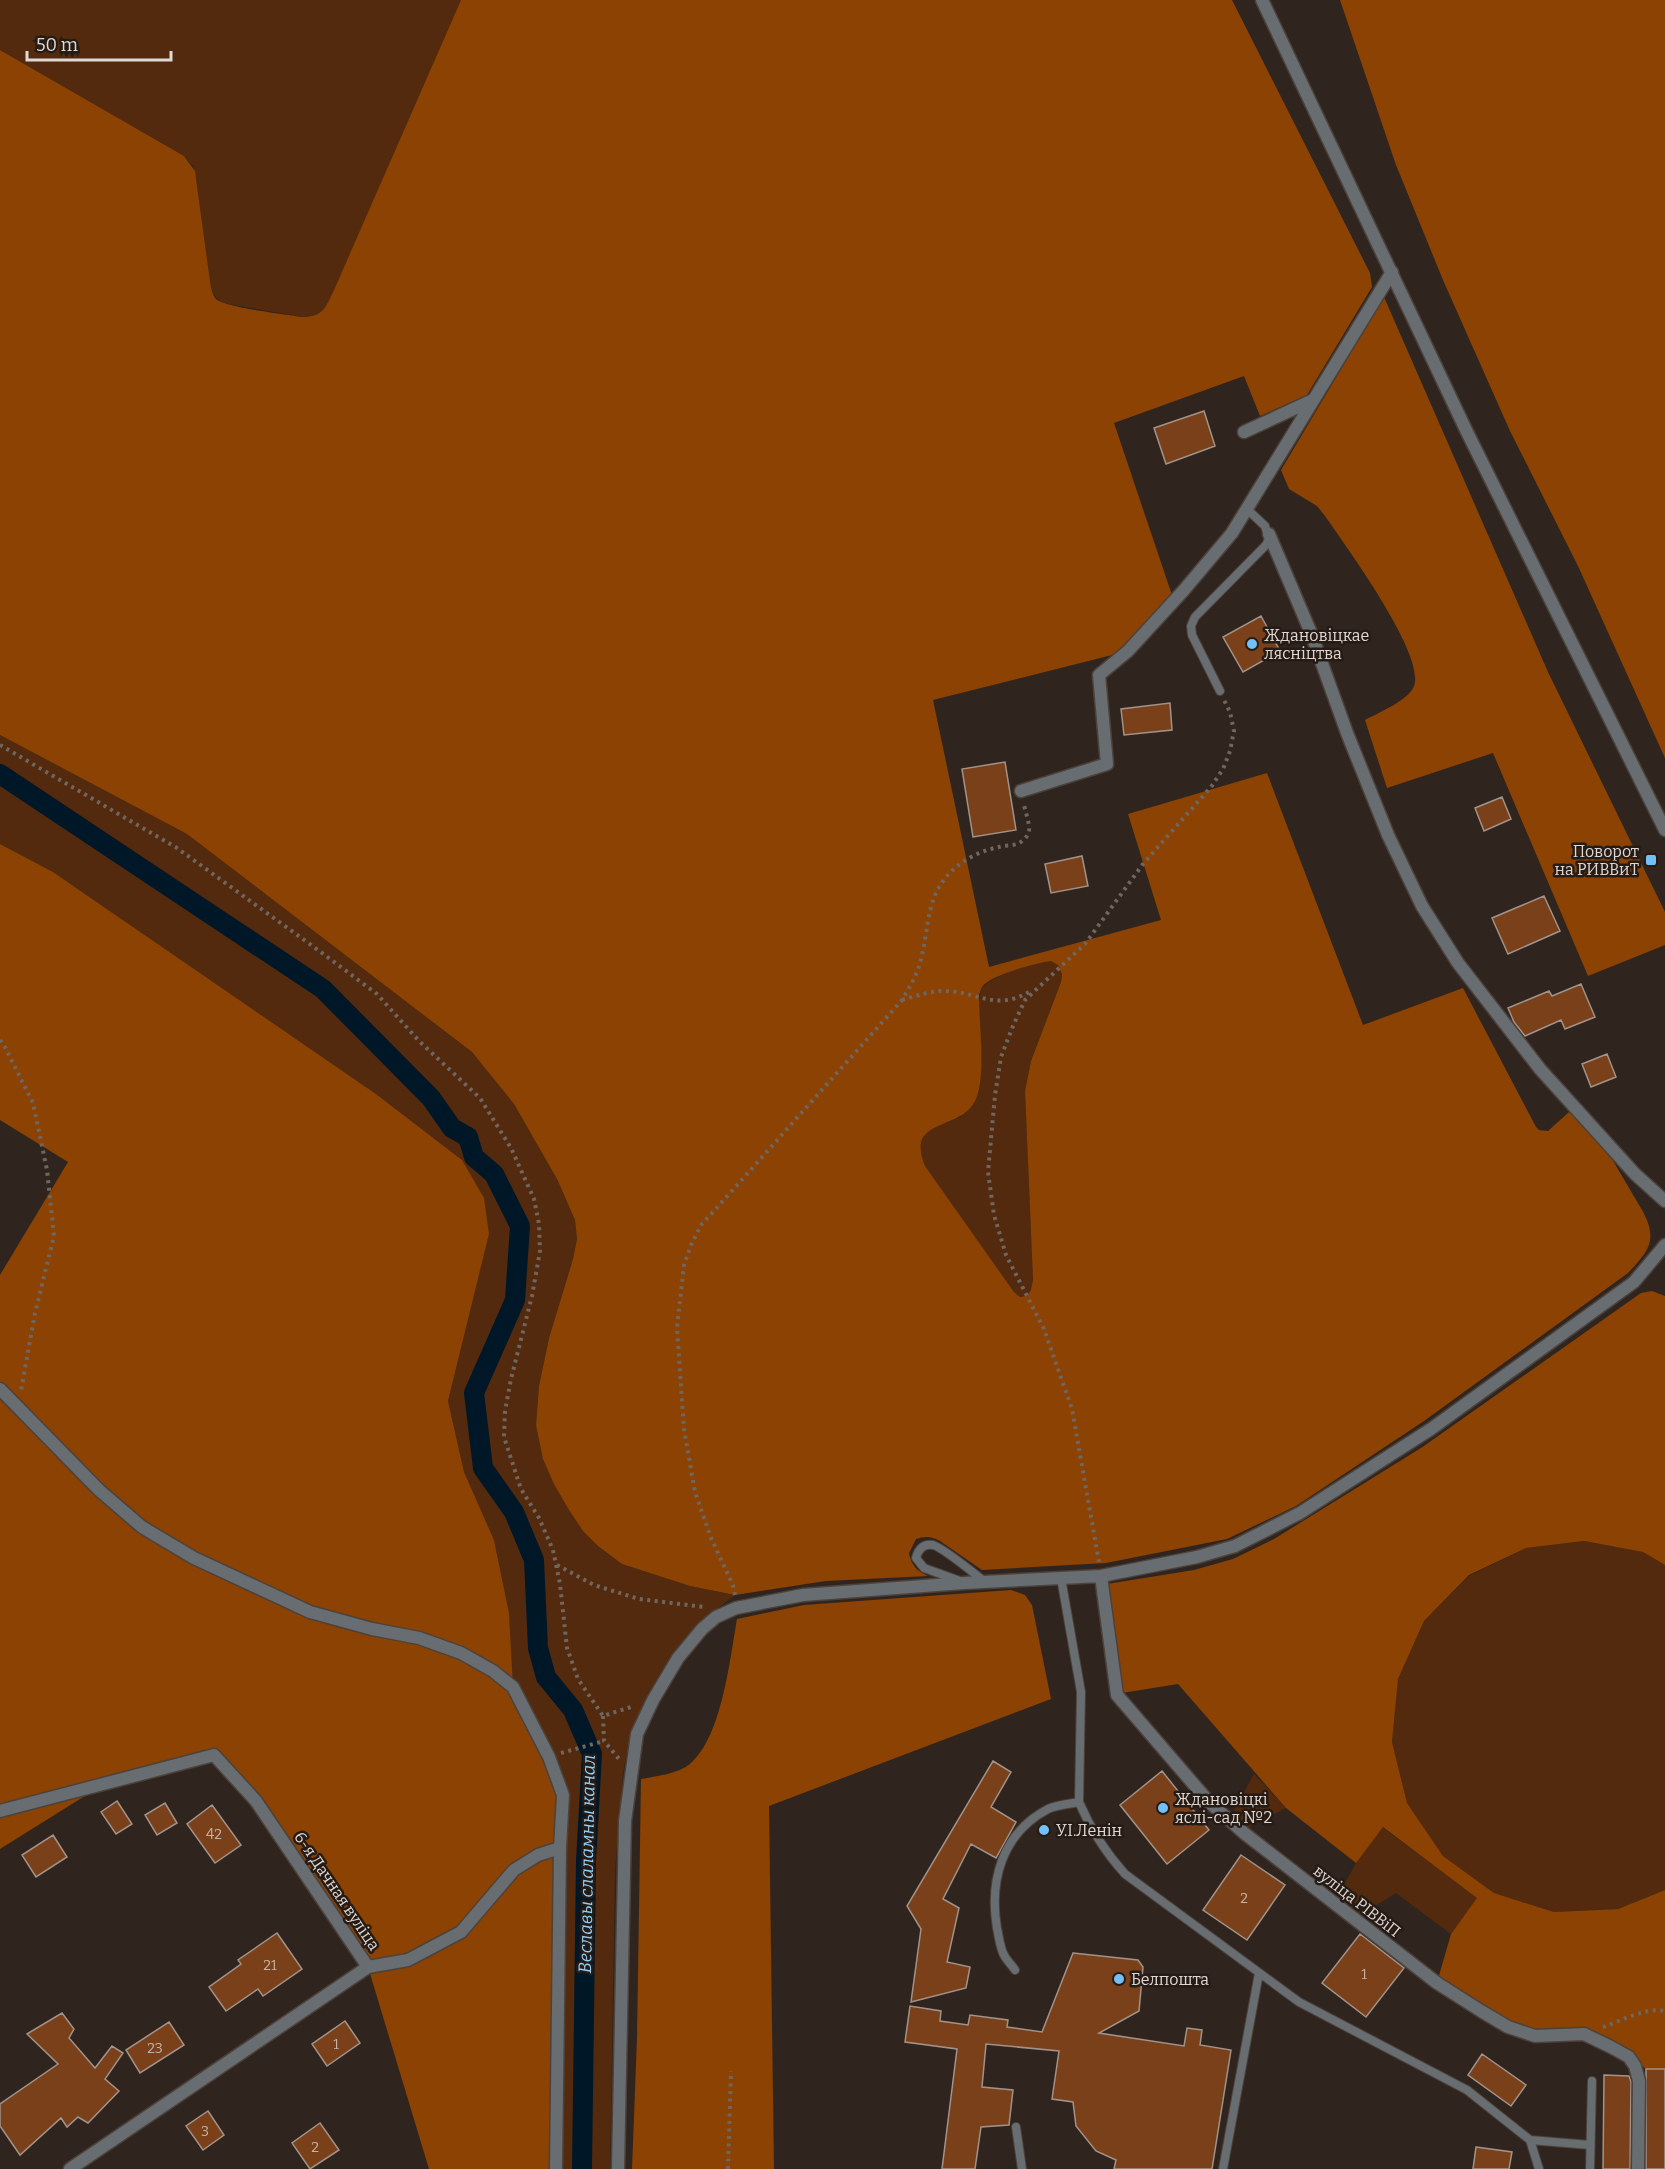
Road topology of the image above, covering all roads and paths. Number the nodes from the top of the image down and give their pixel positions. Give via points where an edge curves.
1 (1262, 0) edge
2 (1392, 272) junction
3 (1314, 400) junction
4 (1244, 432) dead end
5 (1247, 509) junction
6 (1269, 534) junction
7 (1220, 691) joint
8 (0, 745) edge
9 (1021, 791) joint
10 (1665, 830) edge
11 (1044, 981) junction
12 (902, 1000) junction
13 (0, 1040) edge
14 (1665, 1201) edge
15 (1665, 1245) edge
16 (0, 1389) edge
17 (18, 1406) junction
18 (556, 1564) junction
19 (1101, 1575) junction
20 (1061, 1578) junction
21 (985, 1582) junction
22 (964, 1583) junction
23 (707, 1607) dead end
24 (736, 1608) junction
25 (653, 1700) junction
26 (603, 1716) junction
27 (604, 1741) junction
28 (562, 1753) dead end
29 (630, 1773) junction
30 (1079, 1802) junction
31 (0, 1811) edge
32 (561, 1848) junction
33 (368, 1967) junction
34 (1015, 1970) dead end
35 (1258, 1973) junction
36 (1665, 2011) edge
37 (1584, 2034) junction
38 (731, 2072) dead end
39 (1592, 2081) dead end
40 (1016, 2127) dead end
41 (1530, 2140) junction
42 (1590, 2145) junction
43 (70, 2169) edge
44 (556, 2169) edge
45 (618, 2169) edge
46 (728, 2169) edge
47 (1022, 2169) edge
48 (1223, 2169) edge
49 (1539, 2169) edge
50 (1590, 2169) edge
51 (1638, 2169) edge

1 - 2 street
2 - 3 street
2 - 10 street
3 - 4 street
3 - 5 street
5 - 6 lane
5 - 9 street via 1184,590 1128,651 1099,675 1107,764
6 - 7 lane via 1266,545 1191,626
6 - 14 street via 1371,794 1422,906 1458,963 1540,1069 1635,1174
7 - 11 path via 1234,731 1223,769 1143,864 1085,944
8 - 18 path via 177,848 308,943 377,994 419,1041 480,1098 511,1148 534,1199 539,1224 540,1251 510,1379 504,1437 521,1489 539,1518
9 - 12 path via 1029,831 1024,840 977,854 946,877 928,914 914,982
11 - 12 path via 1029,993 1009,999 989,1001 945,991
11 - 19 path via 1025,1000 1001,1057 989,1143 990,1194 1003,1249 1044,1329 1072,1409
12 - 24 path via 701,1226 684,1265 677,1328 684,1429 695,1492 733,1585
13 - 17 path via 33,1103 48,1170 54,1236
15 - 19 street via 1634,1282 1563,1335 1431,1429 1300,1513 1236,1546
16 - 17 street
17 - 32 street via 99,1490 142,1527 194,1558 310,1612 419,1638 461,1653 513,1687 549,1757 563,1795
18 - 23 path via 594,1585 639,1599
18 - 26 path via 567,1648 578,1679
19 - 20 street
19 - 37 street, вуліца РІВВіП via 1117,1695 1209,1802 1437,1983 1481,2011 1508,2027 1535,2036
20 - 21 street
20 - 30 lane via 1081,1692
21 - 22 street
21 - 22 lane via 936,1546 920,1548 916,1558 921,1566
22 - 24 street via 803,1595
24 - 25 street via 702,1629 678,1658
25 - 26 path
25 - 29 street via 637,1734
26 - 27 path
27 - 28 path
27 - 29 path
29 - 45 street via 625,1821
30 - 34 lane via 1048,1809 1034,1819 1009,1846 998,1867 995,1915 1003,1955
30 - 35 lane via 1096,1837 1125,1874
31 - 33 street, 6-я Дачная вуліца via 214,1755 256,1801
32 - 33 street via 538,1855 513,1870 460,1932 408,1960
32 - 44 street
33 - 43 street, 6-я Дачная вуліца
35 - 41 lane via 1299,2002 1467,2090
35 - 48 lane
36 - 37 path via 1644,2012
37 - 51 street, вуліца РІВВіП via 1623,2053 1635,2066 1639,2081
38 - 46 path
39 - 42 lane
40 - 47 lane
41 - 42 lane
41 - 49 lane
42 - 50 lane

